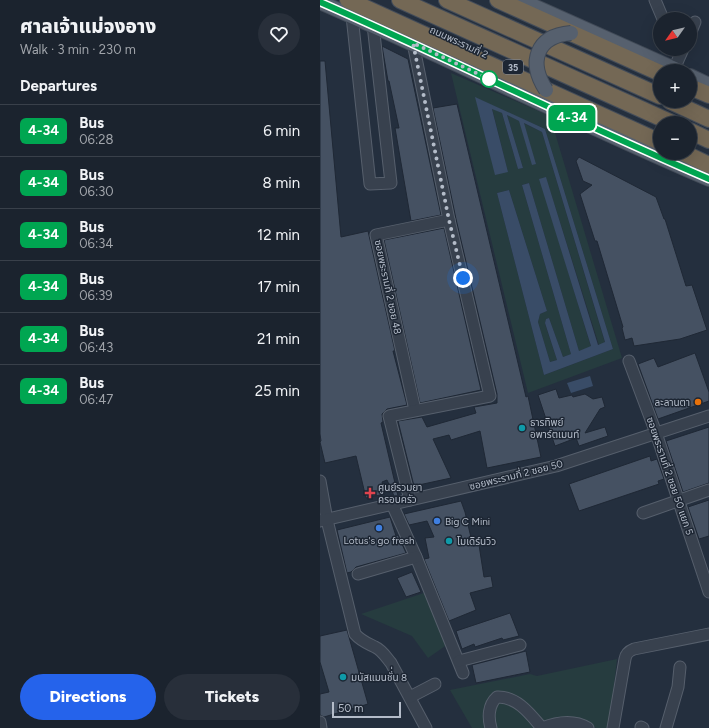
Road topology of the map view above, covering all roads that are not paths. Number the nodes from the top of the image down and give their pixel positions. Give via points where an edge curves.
1 (348, 0) edge
2 (367, 0) edge
3 (400, 0) edge
4 (447, 0) edge
5 (459, 0) edge
6 (498, 0) edge
7 (520, 0) edge
8 (658, 1) edge
9 (320, 2) edge
10 (661, 12) edge
11 (352, 16) junction
12 (373, 25) junction
13 (571, 33) junction
14 (413, 43) junction
15 (672, 63) edge
16 (606, 67) junction
17 (697, 82) edge
18 (653, 89) edge
19 (546, 90) junction
20 (653, 93) edge
21 (709, 95) edge
22 (685, 108) edge
23 (696, 108) edge
24 (709, 114) edge
25 (657, 116) edge
26 (709, 119) edge
27 (653, 129) edge
28 (697, 134) edge
29 (653, 139) edge
30 (709, 140) edge
31 (697, 148) edge
32 (709, 153) edge
33 (697, 159) edge
34 (709, 164) edge
35 (709, 179) edge
36 (449, 220) junction
37 (629, 361) dead end
38 (415, 410) junction
39 (709, 416) edge
40 (656, 433) junction
41 (320, 481) edge
42 (709, 490) edge
43 (410, 500) junction
44 (679, 501) junction
45 (392, 504) junction
46 (644, 513) dead end
47 (323, 520) edge
48 (416, 557) junction
49 (358, 574) dead end
50 (709, 592) edge
51 (709, 634) edge
52 (520, 645) dead end
53 (459, 661) junction
54 (680, 668) dead end
55 (464, 673) dead end
56 (435, 684) dead end
57 (410, 697) junction
58 (320, 722) edge
59 (321, 728) edge
60 (426, 728) edge
61 (490, 728) edge
62 (542, 728) edge
63 (588, 728) edge
64 (613, 728) edge
65 (666, 728) edge

1 - 19 highway
2 - 27 highway, ถนนพระรามที่ 2 / 35
3 - 25 highway
4 - 20 highway
5 - 16 highway
6 - 13 highway
7 - 15 main road
8 - 10 street
9 - 11 main road, ถนนพระรามที่ 2 / 35
11 - 12 main road, ถนนพระรามที่ 2 / 35
11 - 12 street via 370,184 391,183
12 - 14 main road, ถนนพระรามที่ 2 / 35
13 - 15 highway
13 - 19 main road, bridge via 552,37 539,52 536,61 537,71
14 - 35 main road, ถนนพระรามที่ 2 / 35
14 - 36 street
15 - 16 highway
16 - 18 highway
17 - 21 highway
19 - 29 highway
22 - 26 highway
23 - 24 highway
28 - 30 highway
31 - 32 highway
33 - 34 highway
36 - 38 street, ซอยพระรามที่ 2 ซอย 48 via 376,235
36 - 38 street via 490,396
37 - 40 street, ซอยพระรามที่ 2 ซอย 50 แยก 5
38 - 43 street via 389,416
39 - 40 street, ซอยพระรามที่ 2 ซอย 50
40 - 43 street, ซอยพระรามที่ 2 ซอย 50 via 556,466
40 - 44 street, ซอยพระรามที่ 2 ซอย 50 แยก 5
41 - 47 street
42 - 44 street
43 - 45 street, ซอยพระรามที่ 2 ซอย 50
44 - 46 street
44 - 50 street, ซอยพระรามที่ 2 ซอย 50 แยก 5
45 - 47 street, ซอยพระรามที่ 2 ซอย 50
45 - 48 street
47 - 57 street via 355,634 384,654
48 - 49 street
48 - 53 street
51 - 64 street via 629,651 625,659
52 - 53 street
53 - 55 street
54 - 65 street via 678,687
56 - 57 street
57 - 60 street
58 - 59 street
61 - 62 street via 492,704 501,697 519,704
62 - 63 street via 554,723 570,722

